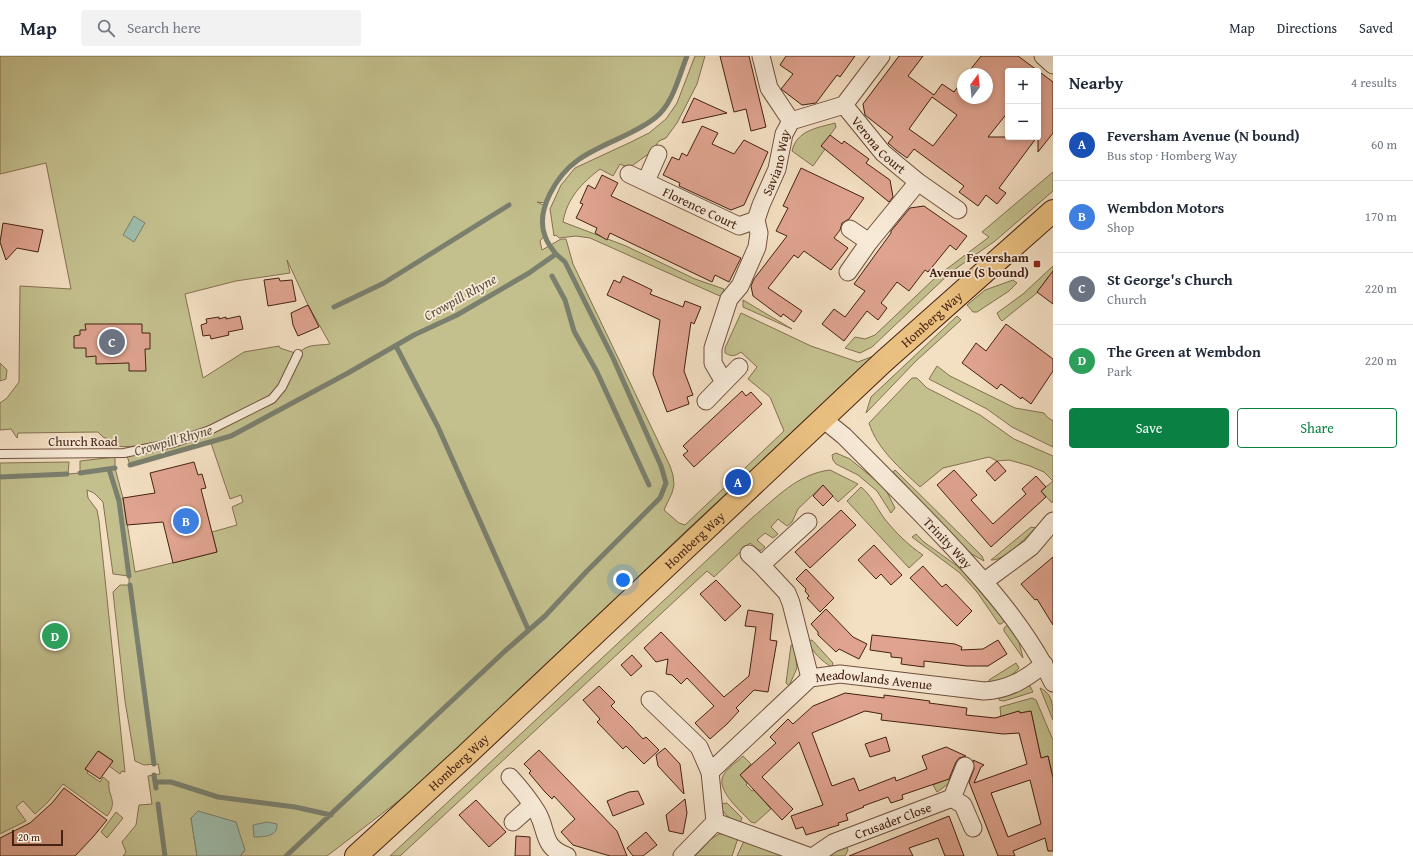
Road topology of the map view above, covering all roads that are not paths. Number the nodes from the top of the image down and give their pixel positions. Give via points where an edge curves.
1 (761, 56) edge
2 (881, 56) edge
3 (1043, 56) edge
4 (1053, 65) edge
5 (844, 105) junction
6 (791, 121) junction
7 (658, 154) dead end
8 (629, 174) dead end
9 (646, 181) junction
10 (918, 182) junction
11 (958, 210) dead end
12 (1053, 211) edge
13 (756, 220) junction
14 (850, 230) dead end
15 (869, 242) junction
16 (848, 272) dead end
17 (298, 354) dead end
18 (739, 367) dead end
19 (724, 382) junction
20 (706, 401) dead end
21 (823, 419) junction
22 (0, 454) edge
23 (808, 522) dead end
24 (1053, 522) edge
25 (985, 581) junction
26 (1044, 664) junction
27 (810, 678) junction
28 (1053, 683) edge
29 (650, 700) dead end
30 (965, 766) dead end
31 (710, 772) junction
32 (510, 777) dead end
33 (952, 798) junction
34 (532, 804) junction
35 (514, 822) dead end
36 (715, 822) junction
37 (972, 828) dead end
38 (356, 856) edge
39 (566, 856) edge
40 (682, 856) edge
41 (808, 856) edge
42 (814, 856) edge

1 - 6 street via 769,88
2 - 5 street
3 - 4 street
5 - 6 street, Saviano Way
5 - 10 street, Verona Court via 883,153
6 - 13 street, Saviano Way via 784,134 777,169 760,205
7 - 9 street
8 - 9 street, Florence Court
9 - 13 street, Florence Court via 739,226
10 - 11 street, Verona Court
10 - 15 street, Verona Court
12 - 21 main road, Homberg Way
13 - 19 street, Saviano Way via 759,233 758,247 740,286 729,300 713,348 713,363
14 - 15 street
15 - 16 street, Verona Court
17 - 22 lane, Church Road via 282,387 272,399 210,430 174,443 124,453
18 - 19 street
19 - 20 street
21 - 25 street, Trinity Way via 855,447
21 - 38 main road, Homberg Way
23 - 27 street via 755,559 787,593
24 - 25 street via 1031,547
25 - 26 street, Trinity Way via 1014,618
26 - 27 street, Meadowlands Avenue via 1029,676 999,690 984,691 840,674
26 - 28 street, Trinity Way
27 - 31 street, Meadowlands Avenue
29 - 31 street via 699,747
30 - 33 street
31 - 36 street
32 - 34 street
33 - 37 street via 963,805
33 - 42 street, Crusader Close via 833,843
34 - 35 street
34 - 39 street via 550,846
36 - 40 street
36 - 41 street

